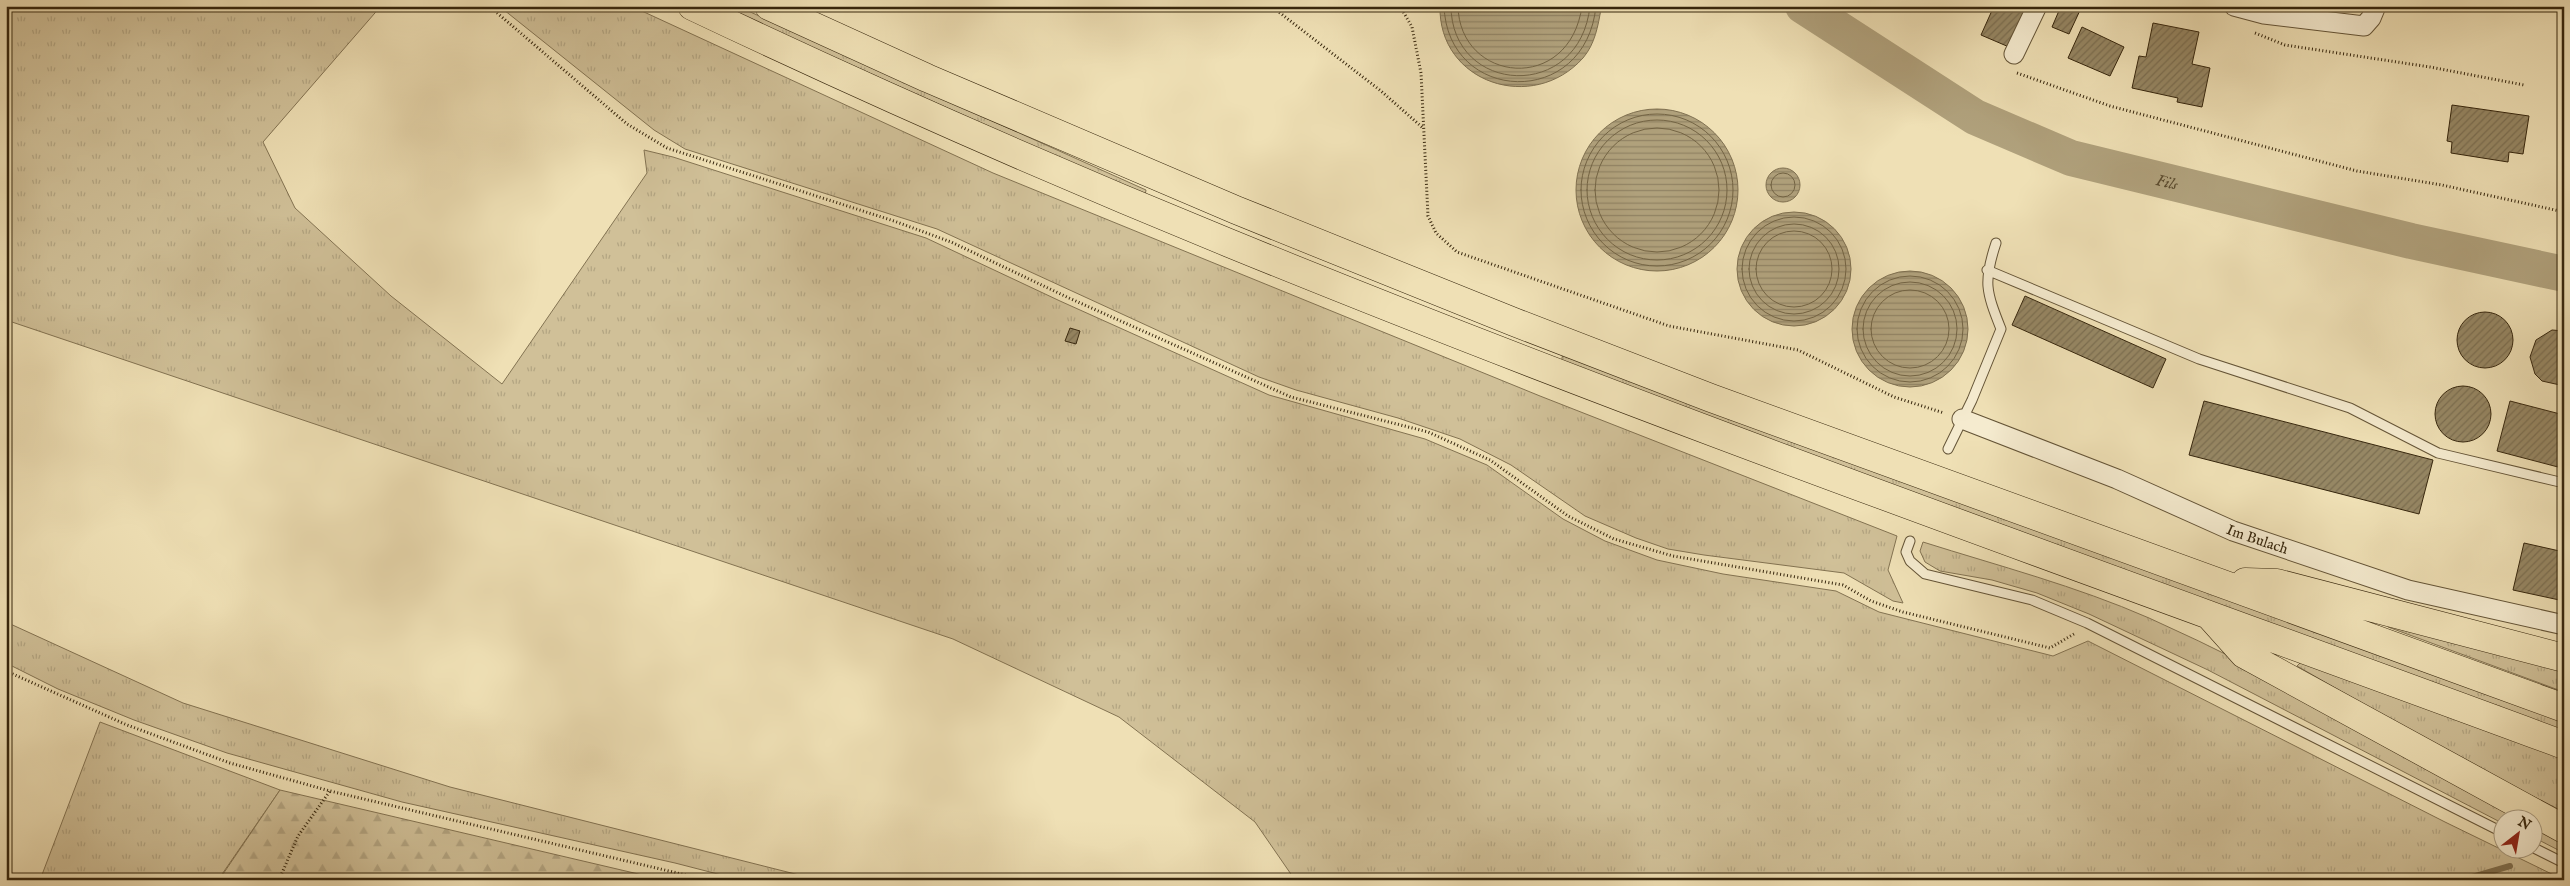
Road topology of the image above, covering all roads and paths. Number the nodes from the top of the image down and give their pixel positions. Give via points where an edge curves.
1 (489, 6) edge
2 (692, 6) edge
3 (769, 6) edge
4 (1271, 6) edge
5 (1400, 6) edge
6 (2037, 6) edge
7 (2234, 6) edge
8 (2373, 12) edge
9 (2253, 32) dead end
10 (2014, 54) joint
11 (2524, 85) dead end
12 (1423, 128) junction
13 (2564, 212) edge
14 (1996, 243) dead end
15 (1987, 270) junction
16 (1962, 419) junction
17 (1948, 449) dead end
18 (2564, 483) edge
19 (1910, 541) dead end
20 (2216, 581) junction
21 (2206, 612) junction
22 (2087, 623) junction
23 (2564, 625) edge
24 (2564, 658) edge
25 (6, 671) edge
26 (2564, 708) edge
27 (2564, 745) edge
28 (330, 791) junction
29 (2492, 827) edge
30 (2564, 829) edge
31 (2542, 852) edge
32 (2564, 863) edge
33 (279, 880) edge
34 (707, 880) edge

1 - 22 path via 627,124 667,148 951,242 1291,397 1428,432 1490,460 1568,516 1614,539 1673,556 1843,585 1871,601 1902,612 2050,648
2 - 21 highway via 915,110 1228,243 1587,384
3 - 20 highway via 927,78 1236,210 1514,322 1711,398
4 - 12 path
5 - 12 path via 1412,27 1416,46 1421,73
6 - 10 street
7 - 8 street via 2264,14 2364,26
9 - 11 path via 2284,45
10 - 13 path via 2010,64 2014,72 2110,106 2357,171 2442,185
12 - 16 path via 1428,216 1436,234 1457,252 1668,326 1798,350 1894,397
14 - 15 lane
15 - 16 lane via 1987,294 2001,329
15 - 18 lane via 2199,358 2350,408 2438,454
16 - 17 lane
16 - 23 street, Im Bulach via 2117,479 2233,531 2408,590
19 - 22 lane via 1906,552 1910,561 1925,574 2032,600
20 - 24 highway via 2277,583
20 - 26 highway
21 - 27 highway
21 - 30 highway via 2244,654
22 - 29 lane
25 - 28 path via 127,726 230,763
28 - 33 path via 298,836
28 - 34 path
31 - 32 lane

